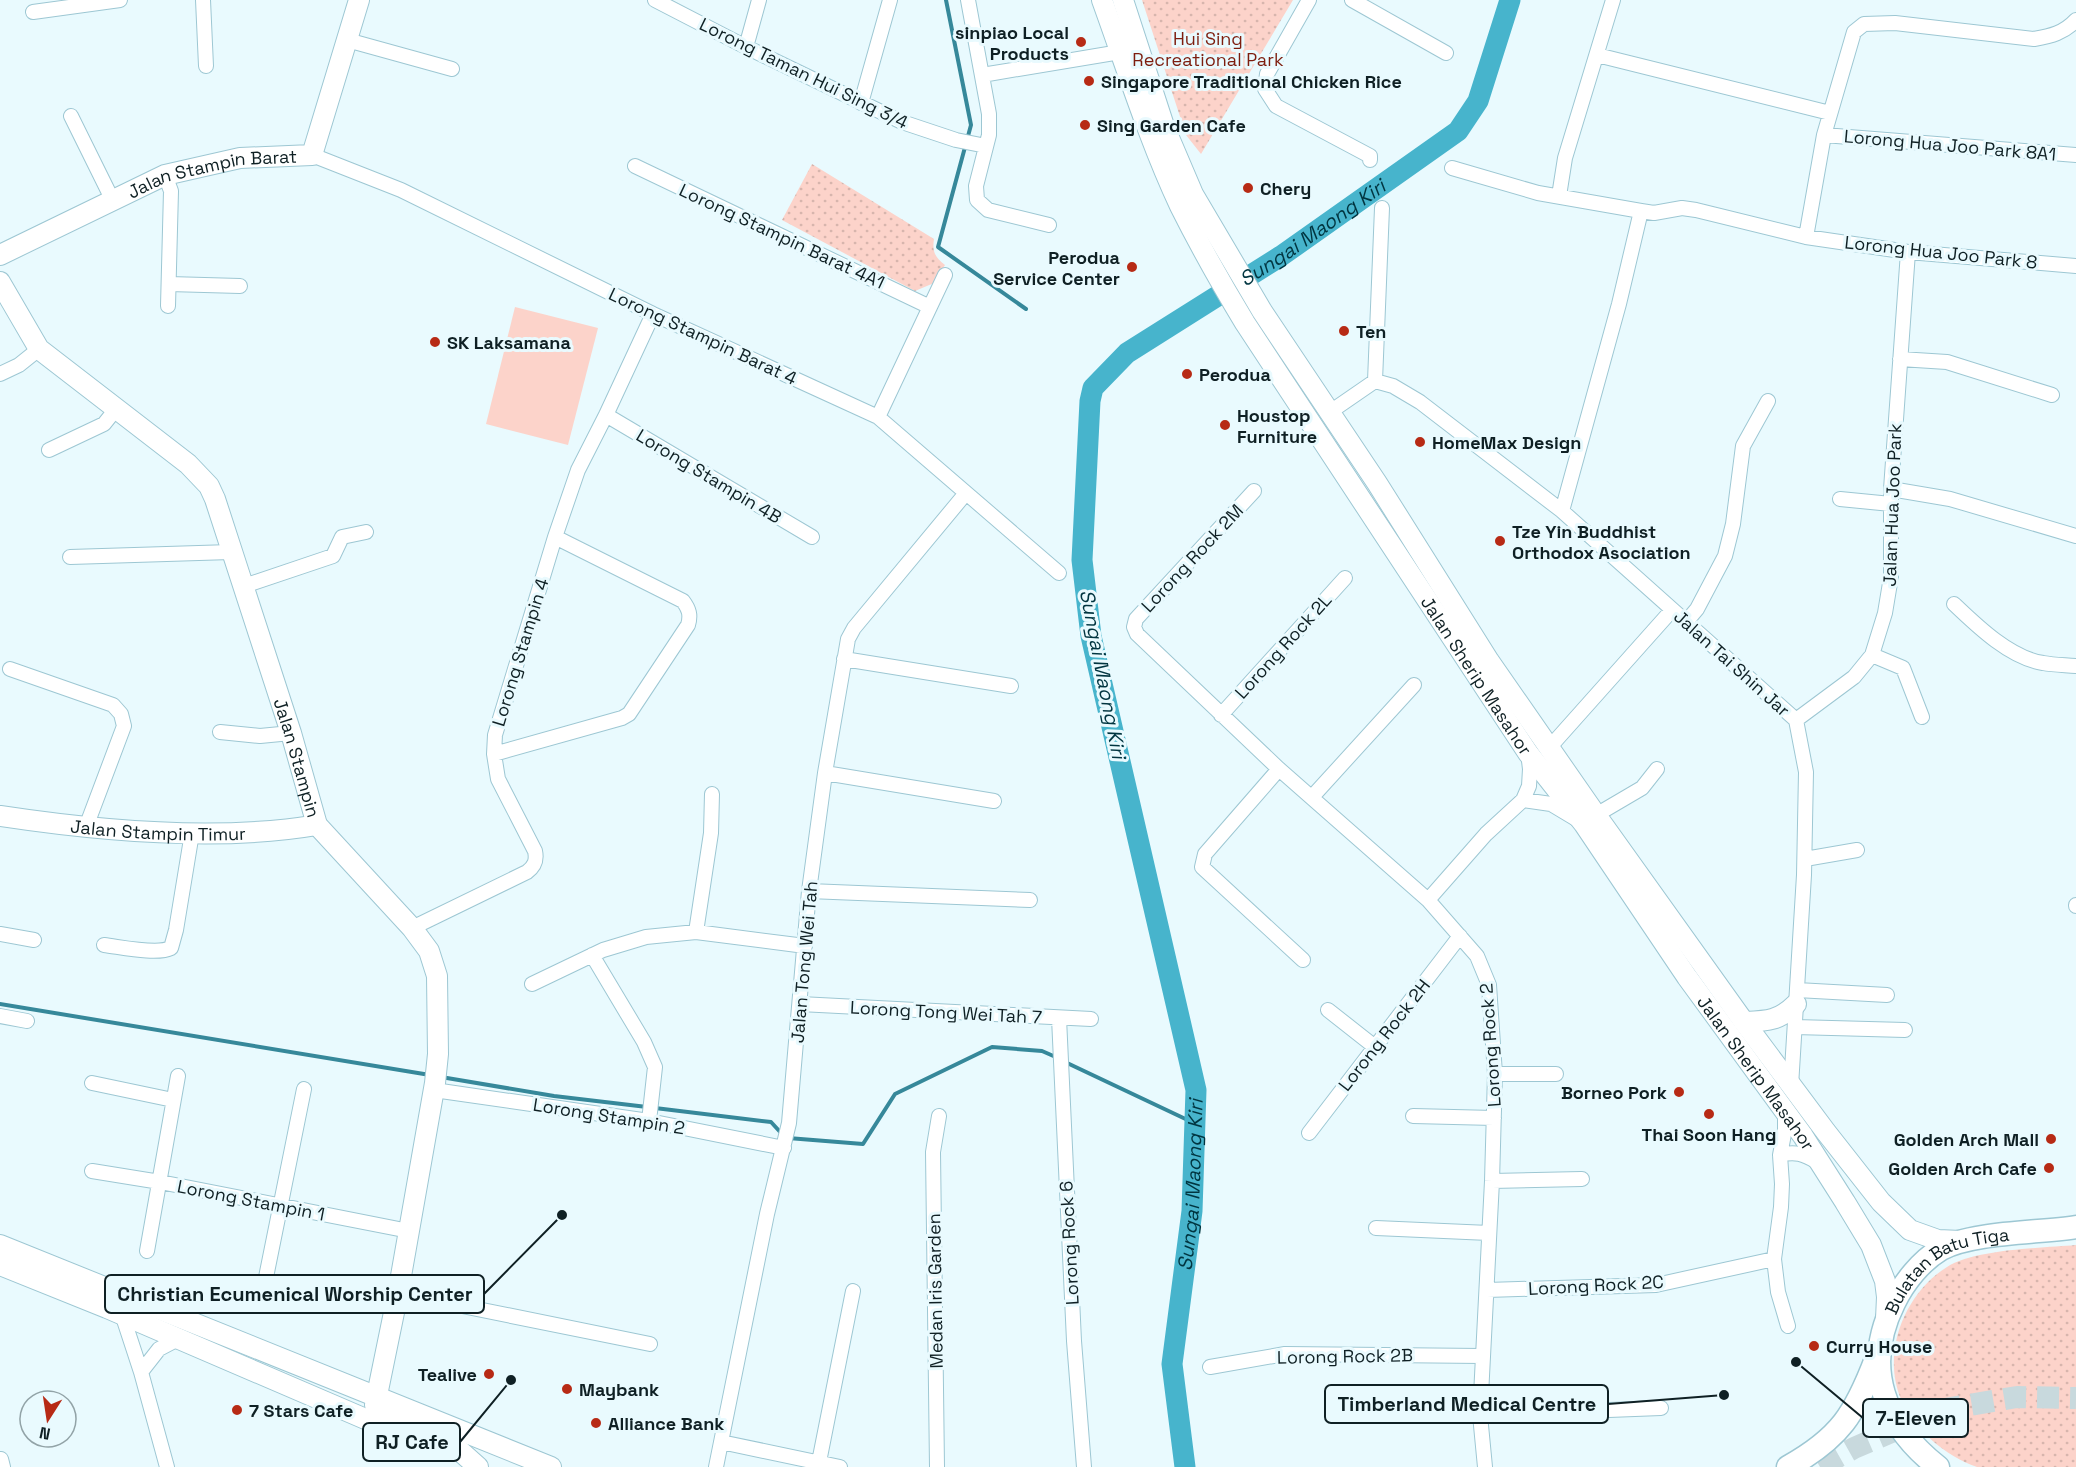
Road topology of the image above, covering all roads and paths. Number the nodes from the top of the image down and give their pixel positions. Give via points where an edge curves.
1 (120, 0) edge
2 (203, 0) edge
3 (359, 0) edge
4 (655, 0) edge
5 (759, 0) edge
6 (890, 0) edge
7 (968, 0) edge
8 (1102, 0) edge
9 (1123, 0) edge
10 (1309, 0) edge
11 (1352, 0) edge
12 (1613, 0) edge
13 (33, 12) dead end
14 (2076, 20) edge
15 (347, 40) junction
16 (746, 47) junction
17 (1120, 52) junction
18 (1446, 53) dead end
19 (1596, 55) junction
20 (206, 66) dead end
21 (452, 69) dead end
22 (982, 75) junction
23 (861, 103) junction
24 (1830, 113) junction
25 (71, 116) dead end
26 (1824, 135) junction
27 (982, 145) junction
28 (312, 155) junction
29 (2076, 155) edge
30 (1370, 160) dead end
31 (635, 166) dead end
32 (1452, 168) dead end
33 (165, 175) junction
34 (1559, 196) junction
35 (113, 201) junction
36 (1382, 208) dead end
37 (1641, 211) junction
38 (1049, 225) dead end
39 (1806, 237) junction
40 (1908, 252) junction
41 (0, 255) edge
42 (2076, 266) edge
43 (945, 275) dead end
44 (0, 282) edge
45 (169, 284) junction
46 (240, 286) dead end
47 (168, 306) dead end
48 (930, 307) junction
49 (653, 314) junction
50 (39, 350) junction
51 (1900, 359) junction
52 (0, 374) edge
53 (1375, 381) junction
54 (2052, 394) dead end
55 (1768, 402) dead end
56 (116, 409) junction
57 (1330, 412) junction
58 (606, 415) junction
59 (878, 417) junction
60 (49, 450) dead end
61 (1891, 489) junction
62 (1254, 491) dead end
63 (966, 493) junction
64 (1839, 499) dead end
65 (1891, 504) junction
66 (1562, 511) junction
67 (366, 532) dead end
68 (2076, 536) edge
69 (555, 537) junction
70 (812, 537) dead end
71 (231, 552) junction
72 (70, 556) dead end
73 (1059, 573) dead end
74 (1346, 578) dead end
75 (244, 586) junction
76 (1954, 604) dead end
77 (1672, 610) junction
78 (1686, 622) junction
79 (1134, 627) joint
80 (1872, 655) junction
81 (844, 659) junction
82 (2076, 666) edge
83 (10, 669) dead end
84 (1414, 685) dead end
85 (1011, 686) dead end
86 (1221, 715) junction
87 (1922, 717) dead end
88 (1796, 720) junction
89 (220, 732) dead end
90 (291, 733) junction
91 (1549, 748) junction
92 (1528, 753) junction
93 (494, 754) junction
94 (1279, 769) junction
95 (1657, 769) dead end
96 (825, 773) junction
97 (712, 794) dead end
98 (1312, 797) junction
99 (1523, 800) junction
100 (994, 801) dead end
101 (0, 816) edge
102 (1590, 819) junction
103 (317, 825) junction
104 (86, 827) junction
105 (192, 833) junction
106 (1857, 850) dead end
107 (1805, 859) junction
108 (809, 891) junction
109 (1030, 900) dead end
110 (1428, 900) junction
111 (412, 928) junction
112 (696, 932) junction
113 (0, 934) edge
114 (1460, 936) junction
115 (34, 940) dead end
116 (104, 945) dead end
117 (805, 946) junction
118 (592, 955) junction
119 (1303, 960) dead end
120 (532, 984) dead end
121 (1887, 995) dead end
122 (1797, 997) junction
123 (800, 1004) junction
124 (1328, 1010) dead end
125 (0, 1016) edge
126 (1059, 1018) junction
127 (1091, 1019) dead end
128 (27, 1021) dead end
129 (1744, 1022) junction
130 (1795, 1027) junction
131 (1905, 1030) dead end
132 (1375, 1047) junction
133 (1495, 1074) junction
134 (1556, 1074) dead end
135 (178, 1076) dead end
136 (92, 1083) dead end
137 (435, 1086) junction
138 (1791, 1086) junction
139 (304, 1089) dead end
140 (173, 1100) junction
141 (1785, 1111) junction
142 (650, 1116) junction
143 (939, 1116) dead end
144 (1413, 1116) dead end
145 (1494, 1118) junction
146 (1309, 1133) dead end
147 (785, 1144) junction
148 (1780, 1155) junction
149 (1820, 1163) junction
150 (92, 1171) dead end
151 (1582, 1179) dead end
152 (1492, 1181) junction
153 (160, 1182) junction
154 (280, 1206) junction
155 (2076, 1227) edge
156 (1376, 1228) dead end
157 (409, 1231) junction
158 (1489, 1233) junction
159 (1965, 1241) junction
160 (0, 1245) edge
161 (147, 1251) dead end
162 (1774, 1259) junction
163 (0, 1265) edge
164 (1487, 1290) junction
165 (854, 1291) dead end
166 (398, 1293) junction
167 (261, 1302) dead end
168 (122, 1314) junction
169 (1885, 1324) junction
170 (1788, 1326) dead end
171 (178, 1339) junction
172 (650, 1344) dead end
173 (1880, 1350) junction
174 (1482, 1356) junction
175 (1210, 1367) dead end
176 (141, 1372) junction
177 (377, 1396) junction
178 (1660, 1408) dead end
179 (1480, 1415) junction
180 (721, 1442) junction
181 (1, 1460) edge
182 (819, 1462) junction
183 (3, 1467) edge
184 (167, 1467) edge
185 (477, 1467) edge
186 (550, 1467) edge
187 (716, 1467) edge
188 (840, 1467) edge
189 (937, 1467) edge
190 (1084, 1467) edge
191 (1485, 1467) edge
192 (1788, 1467) edge
193 (1938, 1467) edge

1 - 13 street
2 - 20 street
3 - 15 main road, Jalan Stampin Barat
4 - 16 street, Lorong Taman Hui Sing 3/4
5 - 16 street
6 - 23 street
7 - 22 street
8 - 17 main road, Jalan Sherip Masahor
9 - 57 main road, Jalan Sherip Masahor via 1164,126 1193,195
10 - 30 street via 1267,74 1265,89 1276,106 1370,156
11 - 18 street
12 - 19 street
14 - 24 street via 2053,36 2034,39 1895,23 1864,24 1854,32
15 - 21 street
15 - 28 main road, Jalan Stampin Barat
16 - 23 street, Lorong Taman Hui Sing 3/4
17 - 22 street
17 - 92 main road, Jalan Sherip Masahor via 1150,134 1207,258 1245,323
19 - 24 street
19 - 34 street via 1565,158
22 - 27 street via 990,127
23 - 27 street, Lorong Taman Hui Sing 3/4 via 902,122
24 - 26 street
25 - 35 street
26 - 29 street, Lorong Hua Joo Park 8A1
26 - 39 street
27 - 38 street via 976,186 981,205
28 - 33 main road, Jalan Stampin Barat via 240,158
28 - 49 street, Lorong Stampin Barat 4 via 401,190
31 - 48 street, Lorong Stampin Barat 4A1
32 - 34 street, Lorong Hua Joo Park 8
33 - 35 main road, Jalan Stampin Barat
33 - 45 street via 171,191
34 - 37 street, Lorong Hua Joo Park 8
35 - 41 main road, Jalan Stampin Barat
36 - 53 street
37 - 39 street, Lorong Hua Joo Park 8 via 1696,210
37 - 66 street
39 - 40 street, Lorong Hua Joo Park 8
40 - 42 street, Lorong Hua Joo Park 8
40 - 51 street, Jalan Hua Joo Park
43 - 48 street
44 - 50 main road, Jalan Stampin
45 - 46 street
45 - 47 street
48 - 59 street
49 - 58 street, Lorong Stampin 4
49 - 59 street, Lorong Stampin Barat 4
50 - 52 street
50 - 56 main road, Jalan Stampin
51 - 54 street via 1947,362
51 - 61 street, Jalan Hua Joo Park
53 - 57 street
53 - 66 street, Jalan Tai Shin Jar via 1393,386 1420,402
55 - 78 street via 1743,446 1725,556
56 - 60 street via 104,424
56 - 71 main road, Jalan Stampin via 200,474 215,499
57 - 91 main road, Jalan Sherip Masahor
58 - 69 street, Lorong Stampin 4 via 578,470
58 - 70 street, Lorong Stampin 4B
59 - 63 street, Lorong Stampin Barat 4
61 - 65 street, Jalan Hua Joo Park
61 - 68 street via 1950,499
62 - 79 street, Lorong Rock 2M via 1136,619
63 - 73 street, Lorong Stampin Barat 4
63 - 81 street, Jalan Tong Wei Tah via 854,628
64 - 65 street
65 - 80 street, Jalan Hua Joo Park via 1892,577
66 - 77 street, Jalan Tai Shin Jar
67 - 75 street via 342,537 333,556
69 - 93 street, Lorong Stampin 4 via 495,735
69 - 93 street via 683,601 690,619 629,714
71 - 72 street
71 - 75 main road, Jalan Stampin
74 - 86 street, Lorong Rock 2L
75 - 90 main road, Jalan Stampin
76 - 82 street via 1988,636 2017,652 2040,663
77 - 78 street, Jalan Tai Shin Jar
77 - 91 street
78 - 88 street, Jalan Tai Shin Jar
79 - 86 street, Lorong Rock 2
80 - 87 street via 1903,668
80 - 88 street, Jalan Hua Joo Park via 1854,677
81 - 85 street
81 - 96 street, Jalan Tong Wei Tah
83 - 104 street via 113,705 121,714 124,726
84 - 98 street
86 - 94 street, Lorong Rock 2
88 - 107 street, Jalan Tai Shin Jar via 1806,772
89 - 90 street via 260,736
90 - 103 main road, Jalan Stampin
91 - 102 main road via 1545,762 1583,818
92 - 99 street via 1530,778
92 - 102 main road, Jalan Sherip Masahor
93 - 111 street, Lorong Stampin 4 via 498,779 535,850 535,862 527,872
94 - 98 street, Lorong Rock 2
94 - 119 street via 1205,854 1202,867
95 - 102 street via 1642,788
96 - 100 street
96 - 108 street, Jalan Tong Wei Tah
97 - 112 street via 711,833
98 - 110 street, Lorong Rock 2
99 - 102 street via 1551,804
99 - 110 street via 1486,834
101 - 104 main road, Jalan Stampin Timur
102 - 129 main road, Jalan Sherip Masahor
102 - 141 main road, Jalan Sherip Masahor via 1687,977
103 - 105 main road, Jalan Stampin Timur via 284,831
103 - 111 main road, Jalan Stampin
104 - 105 main road, Jalan Stampin Timur
105 - 116 street via 171,948
106 - 107 street
107 - 122 street, Jalan Tai Shin Jar
108 - 109 street
108 - 117 street, Jalan Tong Wei Tah
110 - 114 street, Lorong Rock 2
111 - 137 main road, Jalan Stampin via 429,951 437,976
112 - 117 street
112 - 118 street via 646,938
113 - 115 street
114 - 132 street, Lorong Rock 2H
114 - 133 street, Lorong Rock 2 via 1477,956 1489,986
117 - 123 street, Jalan Tong Wei Tah
118 - 120 street
118 - 142 street via 655,1067
121 - 122 street
122 - 129 main road via 1786,1015
122 - 130 street, Jalan Tai Shin Jar
123 - 126 street, Lorong Tong Wei Tah 7
123 - 147 street, Jalan Tong Wei Tah
124 - 132 street
125 - 128 street
126 - 127 street, Lorong Tong Wei Tah 7
126 - 190 street, Lorong Rock 6
129 - 138 main road, Jalan Sherip Masahor
130 - 131 street
130 - 138 street, Jalan Tai Shin Jar
132 - 146 street, Lorong Rock 2H
133 - 134 street
133 - 145 street, Lorong Rock 2
135 - 140 street
136 - 140 street
137 - 142 street, Lorong Stampin 2
137 - 157 main road, Jalan Stampin
138 - 159 main road, Jalan Sherip Masahor via 1881,1202 1903,1224 1925,1237
139 - 154 street
140 - 153 street
141 - 148 street
141 - 149 main road, Jalan Sherip Masahor
142 - 147 street, Lorong Stampin 2
143 - 189 street, Medan Iris Garden via 933,1152
144 - 145 street
145 - 152 street, Lorong Rock 2
147 - 180 street, Jalan Tong Wei Tah
148 - 149 street via 1801,1153
148 - 162 street via 1782,1184
149 - 169 main road, Jalan Sherip Masahor via 1871,1245 1885,1281
150 - 153 street, Lorong Stampin 1
151 - 152 street
152 - 158 street, Lorong Rock 2
153 - 154 street, Lorong Stampin 1
153 - 161 street
154 - 157 street, Lorong Stampin 1
154 - 167 street
155 - 159 main road, Bulatan Batu Tiga
156 - 158 street
157 - 166 main road, Jalan Stampin
158 - 164 street, Lorong Rock 2
159 - 169 main road, Bulatan Batu Tiga via 1942,1248 1918,1268 1897,1295
160 - 177 main road
162 - 164 street, Lorong Rock 2C via 1656,1285
162 - 170 street
163 - 168 main road
164 - 174 street, Lorong Rock 2
165 - 182 street
166 - 172 street
166 - 177 main road, Jalan Stampin
168 - 171 main road
168 - 176 street
169 - 173 main road, Bulatan Batu Tiga
171 - 176 street via 159,1349
171 - 185 main road
173 - 192 main road via 1848,1419 1825,1444
173 - 193 main road, Bulatan Batu Tiga via 1879,1375 1894,1419
174 - 175 street, Lorong Rock 2B via 1285,1354
174 - 179 street, Lorong Rock 2
176 - 184 street
177 - 185 main road via 378,1411 459,1450
177 - 186 main road
178 - 179 street
179 - 191 street, Lorong Rock 2
180 - 182 street
180 - 187 street, Jalan Tong Wei Tah
181 - 183 street
182 - 188 street

